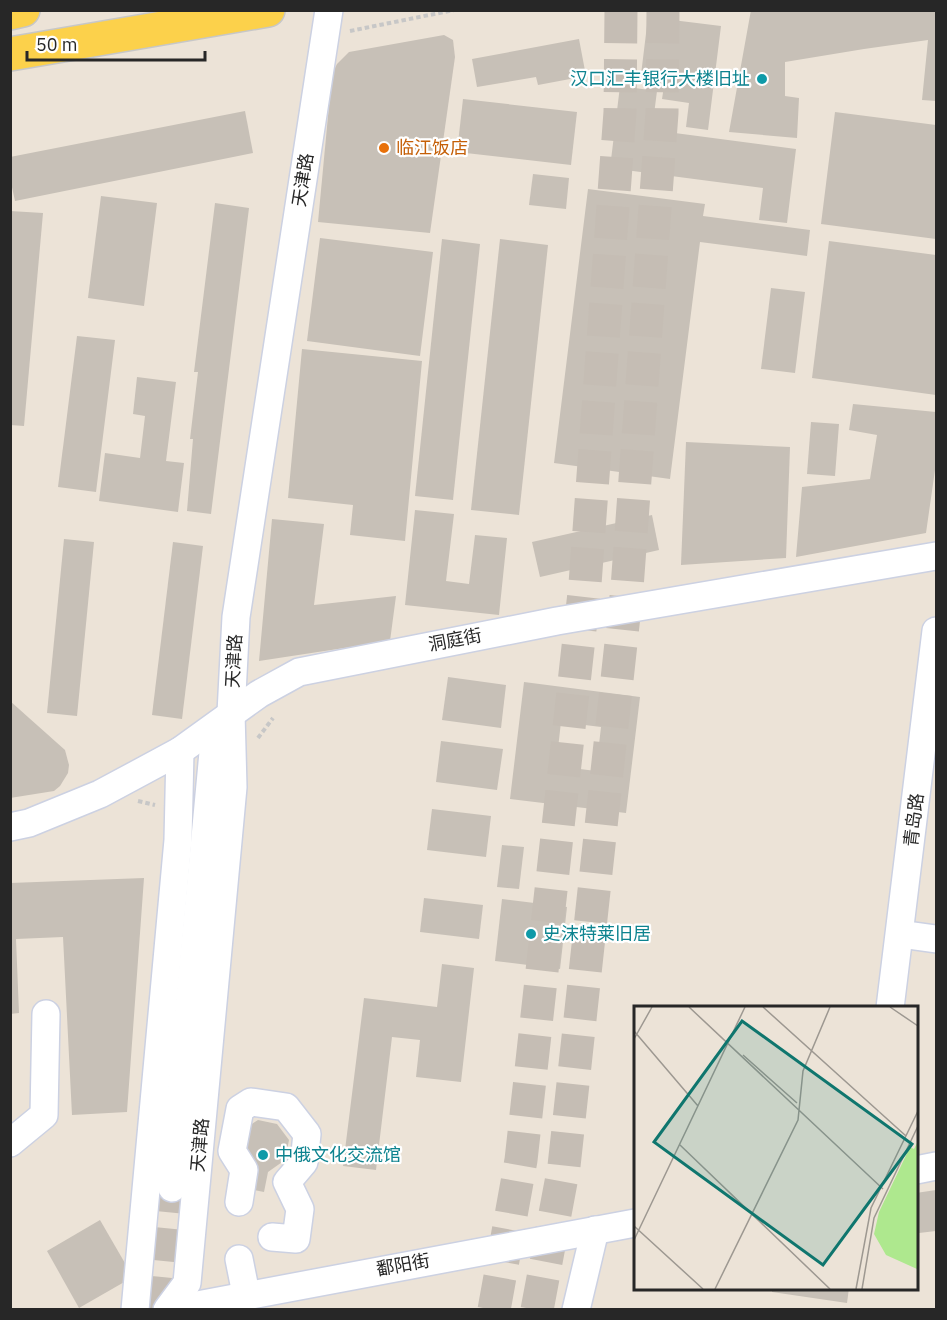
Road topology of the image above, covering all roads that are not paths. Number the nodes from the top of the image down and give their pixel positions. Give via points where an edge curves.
1 (23, 10) edge
2 (268, 10) edge
3 (10, 13) edge
4 (327, 23) edge
5 (10, 54) edge
6 (936, 556) edge
7 (936, 631) edge
8 (231, 713) junction
9 (180, 751) junction
10 (10, 827) edge
11 (900, 934) junction
12 (936, 939) edge
13 (890, 1006) edge
14 (46, 1014) dead end
15 (10, 1143) edge
16 (936, 1166) edge
17 (917, 1170) edge
18 (172, 1188) tunnel mouth
19 (239, 1202) dead end
20 (634, 1222) edge
21 (595, 1230) junction
22 (272, 1237) dead end
23 (239, 1259) dead end
24 (246, 1294) junction
25 (135, 1310) edge
26 (169, 1310) edge
27 (576, 1310) edge

1 - 3 main road
2 - 5 main road
4 - 8 street, 天津路 via 236,617
6 - 8 street, 洞庭街 via 349,660 299,672
7 - 11 street, 青岛路
8 - 9 street, 洞庭街
8 - 18 street via 214,742
8 - 26 street, 天津路 via 233,787 187,1283
9 - 10 street, 洞庭街 via 100,794
9 - 25 street via 177,840
11 - 12 street
11 - 13 street, 青岛路
14 - 15 street via 44,1115
16 - 17 street
19 - 22 street via 244,1170 232,1151 240,1109 251,1101 286,1107 307,1134 304,1162 287,1182 300,1209 296,1239
20 - 21 street, 鄱阳街
21 - 24 street, 鄱阳街
21 - 27 street
23 - 24 street
24 - 26 street, 鄱阳街

